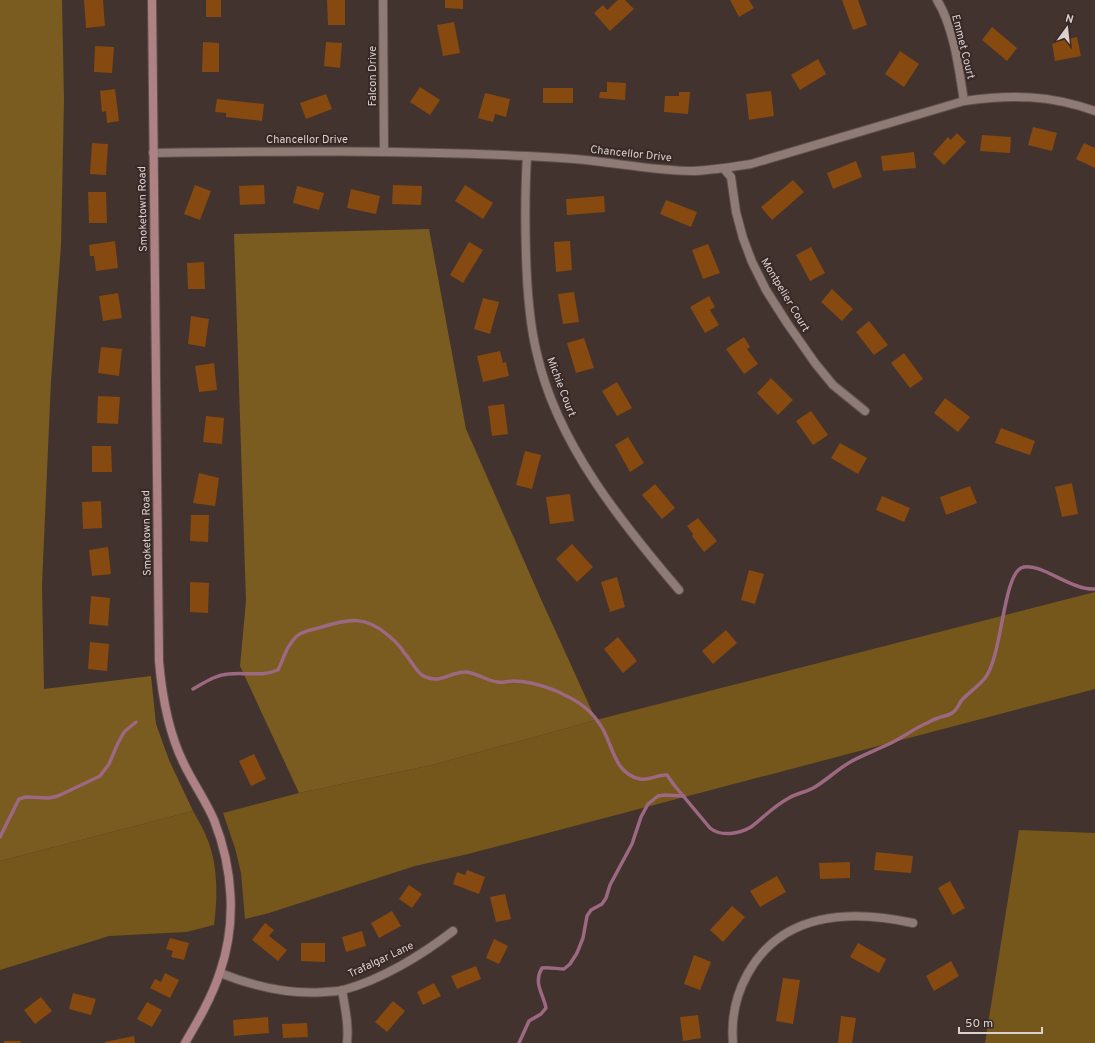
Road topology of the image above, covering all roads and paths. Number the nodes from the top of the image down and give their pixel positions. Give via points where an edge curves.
1 (152, 0) edge
2 (383, 0) edge
3 (936, 0) edge
4 (964, 101) junction
5 (1095, 111) edge
6 (384, 151) junction
7 (153, 153) junction
8 (527, 156) junction
9 (724, 169) junction
10 (865, 411) dead end
11 (679, 590) dead end
12 (913, 923) dead end
13 (453, 931) dead end
14 (220, 972) junction
15 (342, 990) junction
16 (185, 1043) edge
17 (347, 1043) edge
18 (733, 1043) edge

1 - 7 main road, Smoketown Road
2 - 6 street, Falcon Drive
3 - 4 street, Emmet Court via 942,8 952,38
4 - 5 street, Chancellor Drive via 989,97 1040,97 1061,100
4 - 9 street, Chancellor Drive via 779,157
6 - 7 street, Chancellor Drive
6 - 8 street, Chancellor Drive
7 - 14 main road, Smoketown Road via 161,688 172,734 184,764 213,818 227,862 230,880 230,926
8 - 9 street, Chancellor Drive via 667,170
8 - 11 street, Michie Court via 525,192 530,319 537,355 554,407 612,507
9 - 10 street, Montpelier Court via 731,177 743,238 766,290 815,363 834,385
12 - 18 street via 870,916 846,917 804,924 789,930 763,951 740,987 733,1015
13 - 15 street, Trafalgar Lane via 431,948 402,964
14 - 15 street, Trafalgar Lane via 266,988 318,992
14 - 16 main road, Smoketown Road
15 - 17 street via 347,1014

